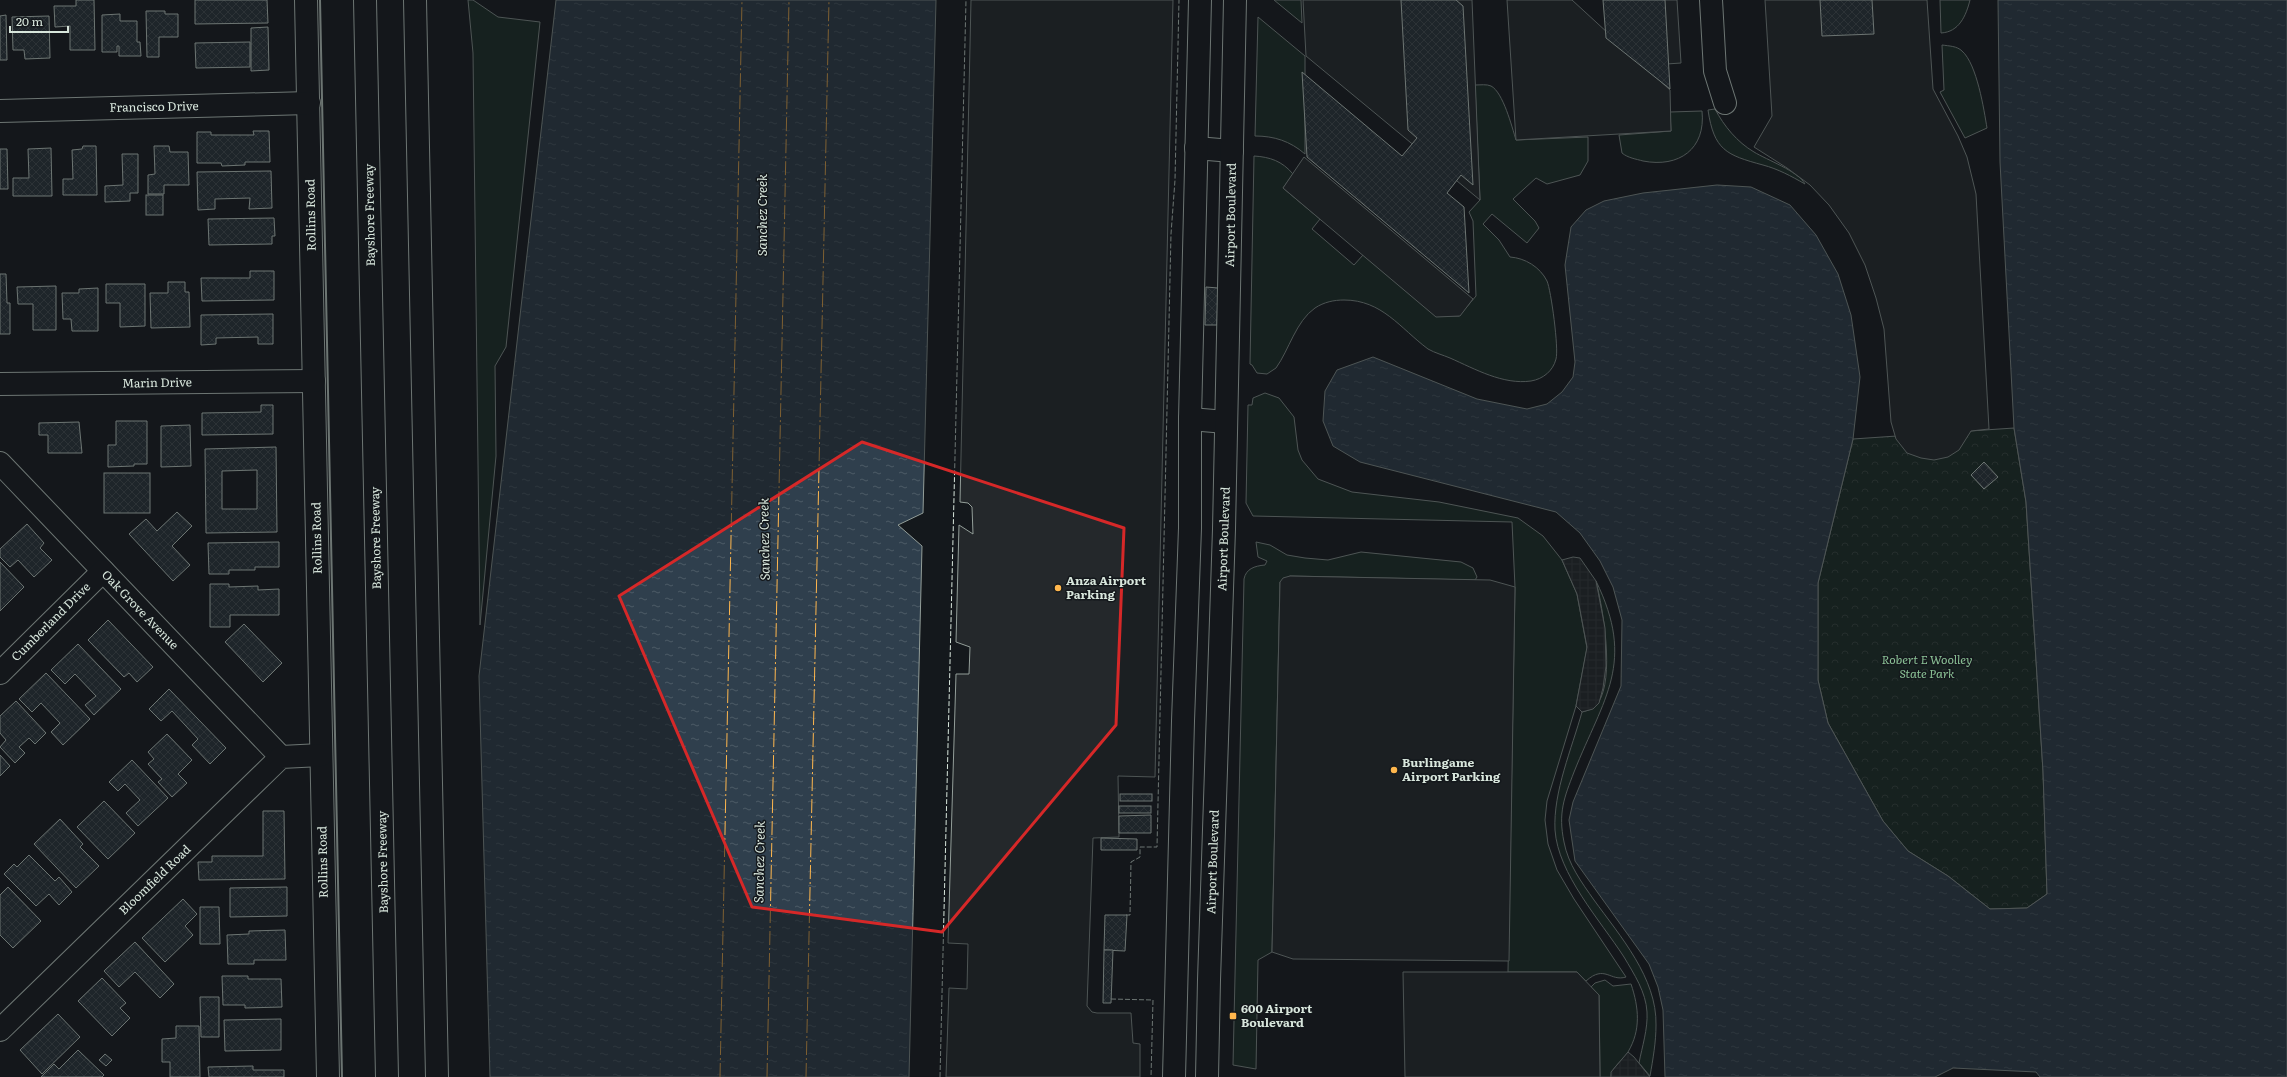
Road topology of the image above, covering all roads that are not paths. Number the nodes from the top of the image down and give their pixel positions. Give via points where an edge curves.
1 (306, 0) edge
2 (365, 0) edge
3 (415, 0) edge
4 (1200, 0) edge
5 (1235, 0) edge
6 (1711, 0) edge
7 (309, 103) junction
8 (1725, 103) dead end
9 (0, 111) edge
10 (1196, 148) junction
11 (1232, 151) junction
12 (314, 381) junction
13 (0, 384) edge
14 (1190, 419) junction
15 (1226, 422) junction
16 (0, 463) edge
17 (103, 571) junction
18 (0, 673) edge
19 (1183, 721) junction
20 (1218, 723) junction
21 (321, 755) junction
22 (281, 758) junction
23 (1179, 872) junction
24 (1213, 872) junction
25 (0, 1030) edge
26 (328, 1077) edge
27 (387, 1077) edge
28 (437, 1077) edge
29 (1174, 1077) edge
30 (1207, 1077) edge

1 - 7 main road, Rollins Road
2 - 27 main road, Bayshore Freeway
3 - 28 main road
4 - 10 main road
5 - 11 main road, Airport Boulevard
6 - 8 main road via 1715,71
7 - 9 main road, Francisco Drive
7 - 12 main road, Rollins Road
10 - 11 main road
10 - 14 main road
11 - 15 main road, Airport Boulevard
12 - 13 main road, Marin Drive
12 - 21 main road, Rollins Road
14 - 15 main road
14 - 19 main road via 1190,528
15 - 20 main road, Airport Boulevard
16 - 17 main road, Oak Grove Avenue
17 - 18 main road, Cumberland Drive
17 - 22 main road, Oak Grove Avenue
19 - 20 main road
19 - 23 main road
20 - 24 main road, Airport Boulevard
21 - 22 main road
21 - 26 main road, Rollins Road
22 - 25 main road, Bloomfield Road
23 - 24 main road
23 - 29 main road
24 - 30 main road, Airport Boulevard

